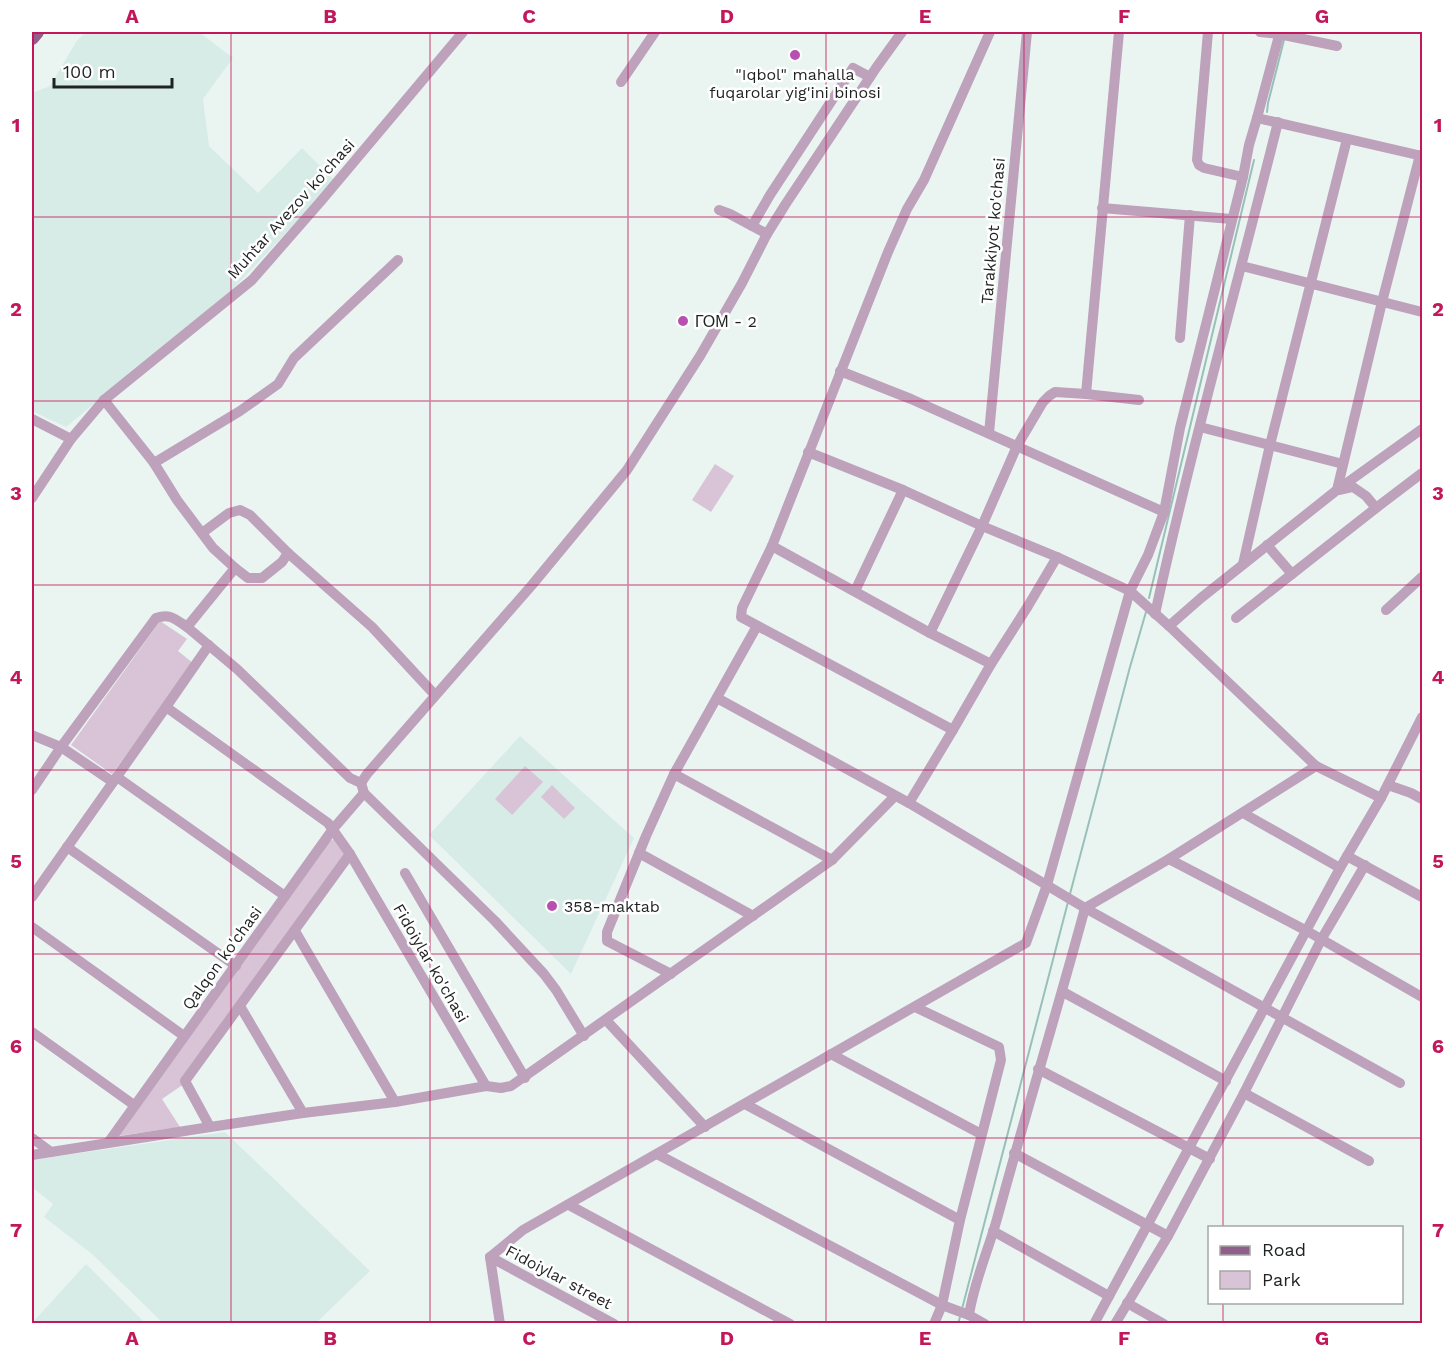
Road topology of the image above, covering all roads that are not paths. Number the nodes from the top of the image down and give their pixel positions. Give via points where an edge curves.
1 (37, 32) edge
2 (462, 32) edge
3 (655, 32) edge
4 (902, 32) edge
5 (990, 32) edge
6 (1027, 32) edge
7 (1119, 32) edge
8 (1208, 32) edge
9 (1260, 32) edge
10 (1283, 34) edge
11 (32, 38) edge
12 (1336, 46) dead end
13 (870, 77) junction
14 (621, 82) dead end
15 (1257, 118) junction
16 (1278, 122) junction
17 (1347, 139) junction
18 (1421, 156) edge
19 (1243, 177) junction
20 (1102, 208) junction
21 (719, 210) dead end
22 (1190, 215) junction
23 (1231, 219) junction
24 (752, 226) junction
25 (767, 234) junction
26 (398, 260) dead end
27 (1242, 266) junction
28 (1311, 284) junction
29 (1382, 302) junction
30 (1422, 312) edge
31 (1180, 338) dead end
32 (840, 371) junction
33 (1086, 394) junction
34 (105, 400) junction
35 (1139, 400) dead end
36 (32, 419) edge
37 (1200, 427) junction
38 (1422, 429) edge
39 (989, 433) junction
40 (71, 439) junction
41 (1270, 445) junction
42 (1017, 447) junction
43 (808, 452) junction
44 (154, 464) junction
45 (1343, 464) junction
46 (1422, 473) edge
47 (903, 490) junction
48 (1337, 490) junction
49 (32, 498) edge
50 (1376, 508) junction
51 (1164, 512) junction
52 (982, 526) junction
53 (202, 533) junction
54 (1267, 545) junction
55 (772, 546) junction
56 (288, 553) junction
57 (1057, 557) junction
58 (1243, 564) junction
59 (235, 568) junction
60 (1292, 574) junction
61 (1422, 577) edge
62 (855, 591) junction
63 (1130, 591) junction
64 (1386, 610) dead end
65 (1155, 614) junction
66 (1236, 618) dead end
67 (757, 626) junction
68 (1169, 626) junction
69 (187, 627) junction
70 (930, 633) junction
71 (209, 645) junction
72 (991, 664) junction
73 (435, 695) junction
74 (717, 698) junction
75 (166, 707) junction
76 (1422, 717) edge
77 (953, 730) junction
78 (32, 735) edge
79 (61, 747) junction
80 (1316, 766) junction
81 (674, 774) junction
82 (115, 780) junction
83 (1388, 785) junction
84 (362, 788) junction
85 (32, 790) edge
86 (895, 796) junction
87 (1382, 798) junction
88 (1422, 799) edge
89 (909, 803) junction
90 (1242, 813) junction
91 (333, 830) junction
92 (67, 847) junction
93 (639, 853) junction
94 (350, 854) junction
95 (1347, 856) junction
96 (1169, 859) junction
97 (832, 860) junction
98 (1365, 865) junction
99 (1340, 868) junction
100 (405, 873) dead end
101 (1047, 885) junction
102 (285, 896) junction
103 (32, 897) edge
104 (1422, 897) edge
105 (1085, 908) junction
106 (753, 916) junction
107 (32, 927) edge
108 (294, 931) junction
109 (1306, 931) junction
110 (1322, 940) junction
111 (236, 966) junction
112 (671, 974) junction
113 (1063, 992) junction
114 (1422, 997) edge
115 (240, 1006) junction
116 (915, 1007) junction
117 (1266, 1007) junction
118 (1282, 1017) junction
119 (606, 1020) junction
120 (32, 1032) edge
121 (184, 1036) junction
122 (584, 1036) junction
123 (831, 1054) junction
124 (1038, 1069) junction
125 (525, 1078) junction
126 (1226, 1081) junction
127 (1400, 1083) dead end
128 (486, 1086) junction
129 (1244, 1093) junction
130 (395, 1102) junction
131 (745, 1104) junction
132 (134, 1105) junction
133 (303, 1113) junction
134 (210, 1127) junction
135 (705, 1127) junction
136 (981, 1134) junction
137 (32, 1138) edge
138 (108, 1143) junction
139 (1189, 1148) junction
140 (51, 1152) junction
141 (1014, 1153) junction
142 (657, 1154) junction
143 (32, 1155) edge
144 (1210, 1159) junction
145 (1369, 1161) dead end
146 (569, 1205) junction
147 (960, 1220) junction
148 (1147, 1225) junction
149 (993, 1231) junction
150 (1168, 1236) junction
151 (490, 1257) junction
152 (1109, 1296) junction
153 (1127, 1303) junction
154 (942, 1305) junction
155 (969, 1315) junction
156 (500, 1323) edge
157 (614, 1323) edge
158 (790, 1323) edge
159 (934, 1323) edge
160 (985, 1323) edge
161 (1094, 1323) edge
162 (1115, 1323) edge
163 (1164, 1323) edge

1 - 11 main road
2 - 34 street, Muhtar Avezov ko'chasi via 252,280
3 - 14 street
4 - 13 street, Qalqon ko'chasi
5 - 32 street via 924,180 907,209
6 - 39 street, Tarakkiyot ko'chasi
7 - 20 street
8 - 19 street via 1197,160 1204,168
9 - 10 street
10 - 12 street
10 - 15 street
13 - 24 street via 852,68
13 - 25 street, Qalqon ko'chasi
15 - 16 street
15 - 19 street
16 - 17 street
16 - 27 street
17 - 18 street
17 - 28 street
18 - 29 street
19 - 23 street
20 - 22 street
20 - 33 street
21 - 24 street
22 - 23 street
22 - 31 street
23 - 51 street via 1180,428
24 - 25 street
25 - 73 street, Qalqon ko'chasi via 705,348 619,481
26 - 44 street via 294,358 278,384
27 - 28 street
27 - 37 street
28 - 29 street
28 - 41 street
29 - 30 street
29 - 45 street
32 - 39 street
32 - 43 street
33 - 35 street
33 - 42 street via 1055,392 1049,396
34 - 40 street, Muhtar Avezov ko'chasi
34 - 44 street
36 - 40 street
37 - 41 street
37 - 65 street
38 - 48 street
39 - 42 street
40 - 49 street, Muhtar Avezov ko'chasi
41 - 45 street
41 - 58 street
42 - 51 street
42 - 52 street
43 - 47 street
43 - 55 street
44 - 53 street
45 - 48 street
46 - 50 street
47 - 52 street
47 - 62 street
48 - 50 street via 1353,487
48 - 54 street
50 - 60 street
51 - 63 street
52 - 57 street
52 - 70 street
53 - 56 street via 229,513 240,510
53 - 59 street
54 - 58 street
54 - 60 street
55 - 62 street
55 - 67 street via 742,608 741,617
56 - 59 street via 262,578 248,578
56 - 73 street via 372,627
57 - 63 street
57 - 72 street
58 - 68 street
59 - 69 street
60 - 66 street
61 - 64 street
62 - 70 street
63 - 65 street
63 - 101 street
65 - 68 street
67 - 74 street
67 - 77 street
68 - 80 street
69 - 71 street
69 - 79 street via 170,616 156,618
70 - 72 street
71 - 75 street
71 - 84 street
72 - 77 street
73 - 84 street, Qalqon ko'chasi via 367,774
74 - 81 street
74 - 86 street
75 - 82 street
75 - 91 street, Fidoiylar ko'chasi
76 - 83 street
77 - 89 street
78 - 79 street
79 - 82 street
79 - 85 street
80 - 87 street
80 - 90 street
81 - 93 street
81 - 97 street
82 - 92 street
82 - 102 street
83 - 87 street
83 - 88 street
84 - 91 street, Qalqon ko'chasi
84 - 122 street via 544,974
86 - 89 street
86 - 97 street
87 - 95 street
89 - 101 street
90 - 96 street
90 - 99 street
91 - 94 street, Fidoiylar ko'chasi
91 - 102 street, Qalqon ko'chasi
92 - 103 street
92 - 111 street
93 - 106 street
93 - 112 street via 607,940
94 - 108 street
94 - 128 street, Fidoiylar ko'chasi
95 - 98 street
95 - 99 street
96 - 105 street
96 - 109 street
97 - 106 street
98 - 104 street
98 - 110 street
99 - 109 street
100 - 125 street, Fidoiylar ko'chasi
101 - 105 street
101 - 116 street via 1026,943
102 - 111 street, Qalqon ko'chasi
105 - 113 street
105 - 117 street
106 - 112 street
107 - 121 street
108 - 115 street
108 - 130 street
109 - 110 street
109 - 117 street
110 - 114 street
110 - 118 street
111 - 121 street, Qalqon ko'chasi
112 - 119 street
113 - 124 street
113 - 126 street
115 - 133 street
115 - 134 street via 185,1081
116 - 123 street
116 - 136 street via 999,1047 1001,1060
117 - 118 street
117 - 126 street
118 - 127 street
118 - 129 street
119 - 122 street
119 - 135 street
120 - 132 street
121 - 132 street, Qalqon ko'chasi
122 - 125 street
123 - 131 street
123 - 136 street
124 - 139 street
124 - 141 street
125 - 128 street via 506,1088
126 - 139 street
128 - 130 street
129 - 144 street
129 - 145 street
130 - 133 street
131 - 135 street
131 - 147 street
132 - 138 street, Qalqon ko'chasi
133 - 134 street
134 - 138 street
135 - 142 street
136 - 147 street
137 - 140 street
138 - 140 street
139 - 144 street
139 - 148 street
140 - 143 street
141 - 148 street
141 - 149 street
142 - 146 street
142 - 154 street
144 - 150 street
146 - 151 street via 523,1230
146 - 158 street
147 - 154 street
148 - 150 street
148 - 152 street
149 - 152 street
149 - 155 street
150 - 153 street
151 - 156 street
151 - 157 street, Fidoiylar street
152 - 161 street
153 - 162 street
153 - 163 street
154 - 155 street
154 - 159 street
155 - 160 street

